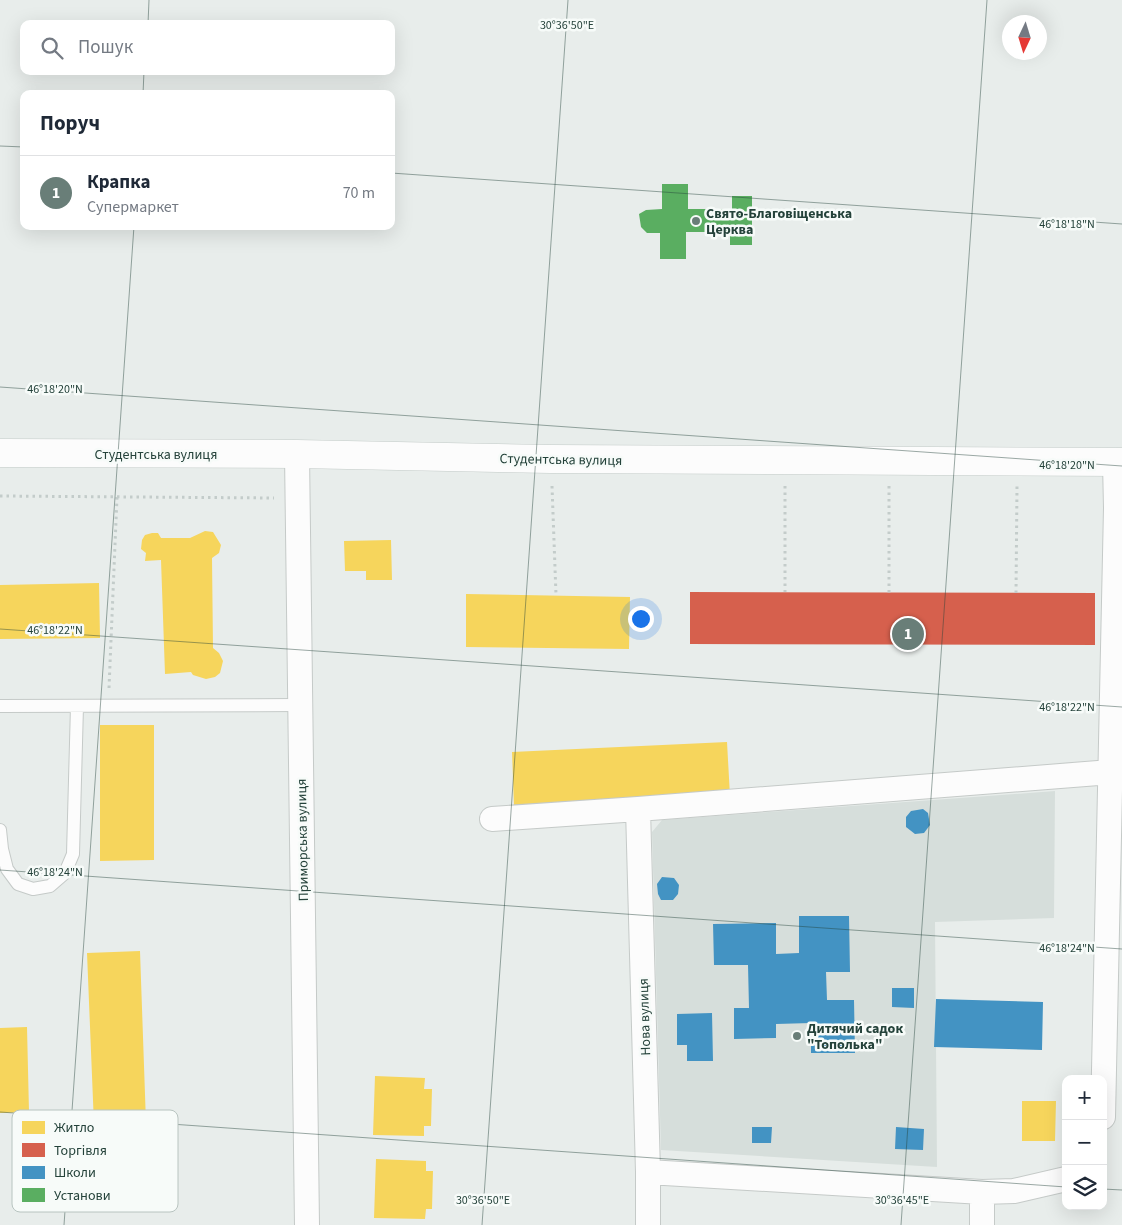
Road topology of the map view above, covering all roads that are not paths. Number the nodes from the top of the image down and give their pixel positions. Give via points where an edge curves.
1 (0, 454) edge
2 (297, 454) junction
3 (1119, 462) edge
4 (0, 706) edge
5 (77, 706) junction
6 (300, 706) junction
7 (1111, 772) junction
8 (638, 810) junction
9 (492, 819) dead end
10 (0, 830) edge
11 (1104, 1075) edge
12 (648, 1172) junction
13 (1062, 1180) edge
14 (982, 1192) junction
15 (307, 1225) edge
16 (648, 1225) edge
17 (982, 1225) edge

1 - 2 street, Студентська вулиця
2 - 3 street, Студентська вулиця via 551,459
2 - 6 street, Приморська вулиця
3 - 7 street
4 - 5 lane
5 - 6 lane
5 - 10 lane via 73,854 65,873 50,886 33,889 18,884 7,869
6 - 15 street, Приморська вулиця
7 - 8 street
7 - 11 street
8 - 9 street
8 - 12 street, Нова вулиця
12 - 14 street
12 - 16 street, Нова вулиця
13 - 14 street via 1014,1191
14 - 17 street

